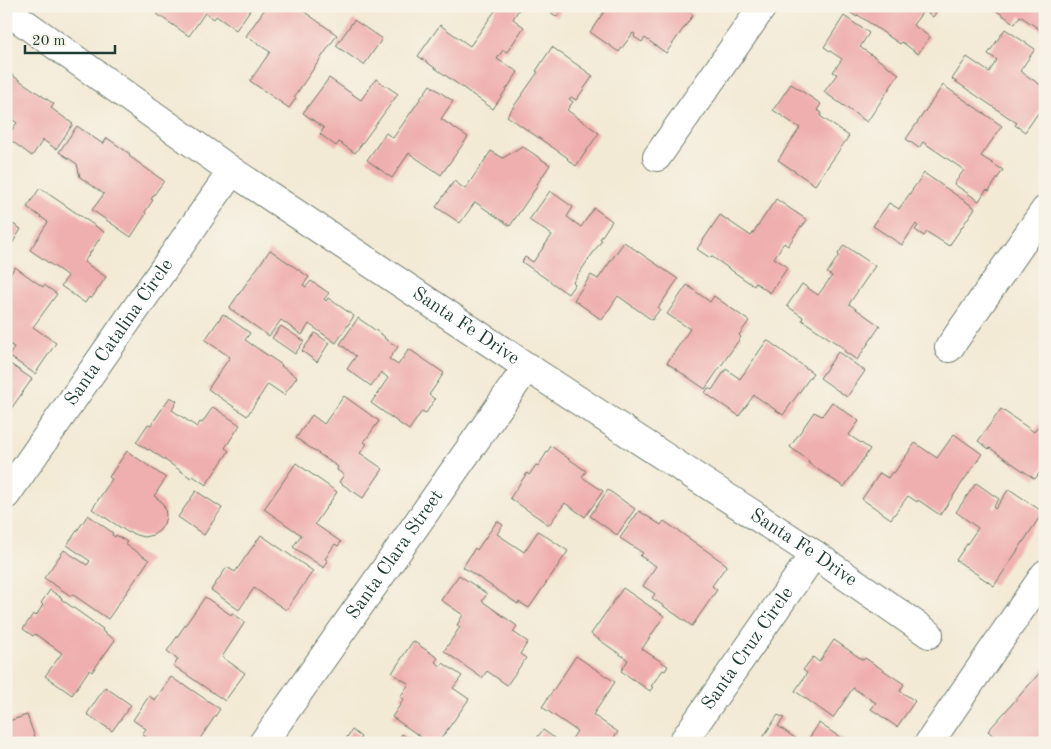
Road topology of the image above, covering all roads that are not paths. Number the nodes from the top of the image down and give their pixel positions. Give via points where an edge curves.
1 (763, 6) edge
2 (6, 10) edge
3 (657, 157) dead end
4 (232, 171) junction
5 (1045, 210) edge
6 (949, 348) dead end
7 (527, 366) junction
8 (6, 495) edge
9 (814, 554) junction
10 (1045, 574) edge
11 (929, 634) dead end
12 (262, 743) edge
13 (682, 743) edge
14 (929, 743) edge

1 - 3 street
2 - 4 street, Santa Fe Drive
4 - 7 street, Santa Fe Drive
4 - 8 street, Santa Catalina Circle
5 - 6 street
7 - 9 street, Santa Fe Drive
7 - 12 street, Santa Clara Street
9 - 11 street, Santa Fe Drive
9 - 13 street, Santa Cruz Circle
10 - 14 street

